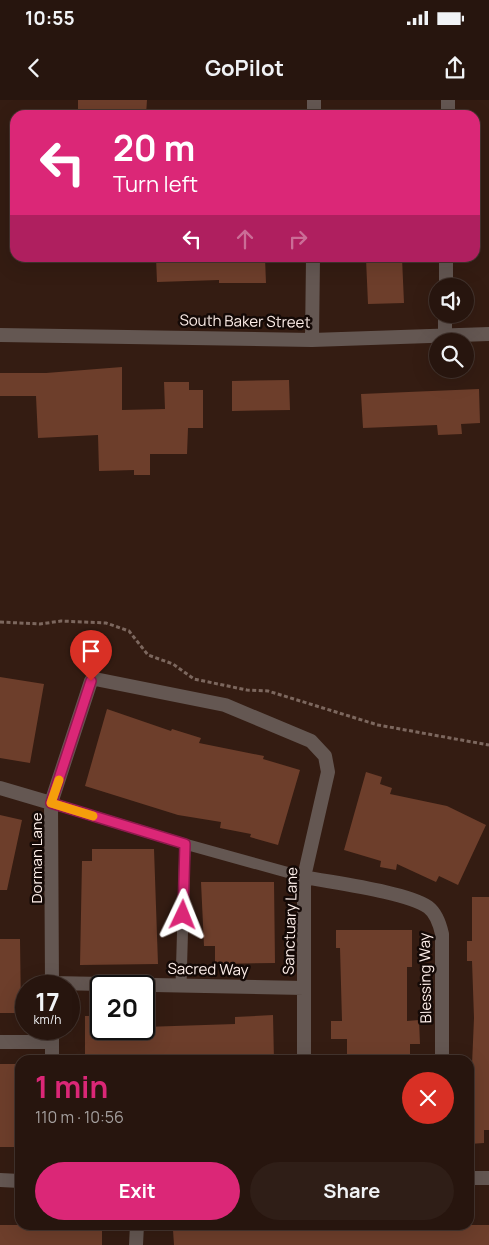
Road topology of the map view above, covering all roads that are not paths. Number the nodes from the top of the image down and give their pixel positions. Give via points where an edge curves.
1 (313, 262) edge
2 (446, 262) edge
3 (446, 278) edge
4 (474, 334) edge
5 (489, 334) edge
6 (0, 335) edge
7 (429, 336) edge
8 (312, 340) junction
9 (95, 679) joint
10 (0, 788) edge
11 (51, 803) junction
12 (185, 844) junction
13 (304, 877) junction
14 (52, 975) edge
15 (80, 985) edge
16 (181, 985) junction
17 (304, 988) junction
18 (15, 1040) edge
19 (52, 1040) edge
20 (0, 1042) edge
21 (52, 1055) edge
22 (304, 1055) edge
23 (442, 1055) edge
24 (474, 1178) edge
25 (489, 1178) edge
26 (0, 1180) edge
27 (15, 1181) edge
28 (137, 1230) edge
29 (136, 1245) edge

1 - 8 street
2 - 3 street
4 - 5 street, South Baker Street
6 - 8 street, South Baker Street
7 - 8 street, South Baker Street
9 - 11 street, Dorman Lane via 91,681
9 - 13 street, Sanctuary Lane via 224,705 311,741 325,756 328,772
10 - 11 street
11 - 12 lane
11 - 14 street, Dorman Lane
12 - 13 lane
12 - 16 lane
13 - 17 street, Sanctuary Lane
13 - 23 street, Blessing Way via 413,900 430,908 442,934
15 - 16 street, Sacred Way
16 - 17 street, Sacred Way
17 - 22 street, Sanctuary Lane
18 - 20 street
19 - 21 street
24 - 25 street
26 - 27 street
28 - 29 street

